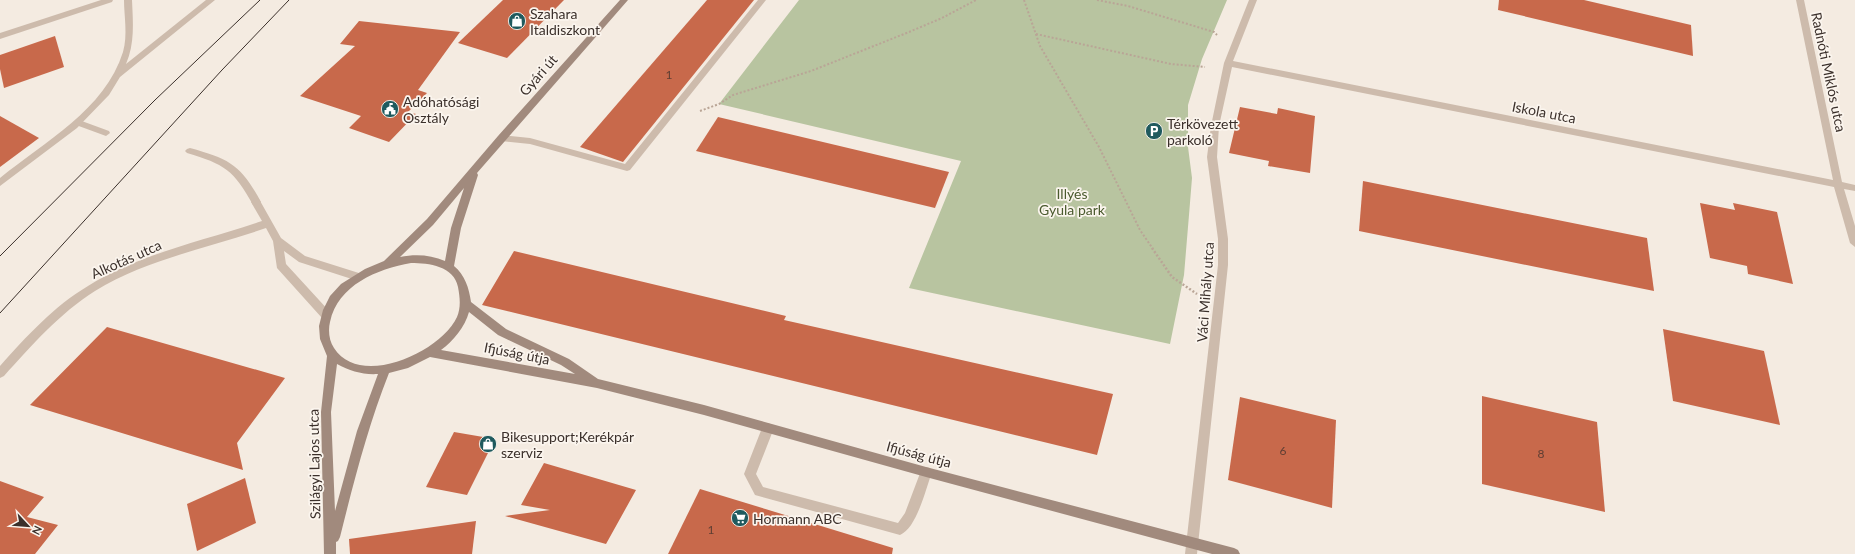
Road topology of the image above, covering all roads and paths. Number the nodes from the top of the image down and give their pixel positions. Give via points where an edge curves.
1 (109, 0) edge
2 (128, 0) edge
3 (211, 0) edge
4 (624, 0) edge
5 (762, 0) edge
6 (976, 0) edge
7 (1024, 0) edge
8 (1097, 0) edge
9 (1253, 0) edge
10 (1799, 0) edge
11 (1035, 34) junction
12 (0, 36) edge
13 (1220, 38) dead end
14 (1228, 63) junction
15 (1209, 68) dead end
16 (116, 76) junction
17 (79, 123) junction
18 (664, 123) junction
19 (106, 133) dead end
20 (501, 138) junction
21 (190, 151) dead end
22 (474, 170) junction
23 (0, 183) edge
24 (1838, 184) junction
25 (1855, 188) edge
26 (268, 223) junction
27 (278, 241) junction
28 (1855, 243) edge
29 (388, 263) junction
30 (449, 267) junction
31 (358, 277) junction
32 (1197, 294) dead end
33 (466, 304) junction
34 (326, 315) junction
35 (431, 353) junction
36 (332, 357) junction
37 (385, 370) junction
38 (0, 373) edge
39 (597, 383) junction
40 (768, 428) junction
41 (926, 472) junction
42 (1191, 548) edge
43 (331, 550) edge
44 (1234, 554) edge

1 - 12 street
2 - 16 street via 127,50
3 - 16 street
4 - 20 street, Gyári út
5 - 18 street
6 - 18 path via 909,32 810,71 733,95 719,104
7 - 11 path
8 - 13 path via 1182,22 1214,32
9 - 14 street, Váci Mihály utca
10 - 24 street, Radnóti Miklós utca
11 - 15 path via 1171,64
11 - 32 path via 1099,147 1140,230 1172,277
14 - 24 street, Iskola utca
14 - 42 street, Váci Mihály utca via 1215,126 1212,157 1224,265
16 - 17 street
17 - 19 street
17 - 23 street via 23,163
18 - 20 street via 627,168 530,140
20 - 22 street, Gyári út
21 - 26 street via 213,158 236,170 248,186
22 - 29 street, Gyári út via 430,222
22 - 30 street, Gyári út via 456,228
24 - 25 street, Iskola utca
24 - 28 street, Radnóti Miklós utca
26 - 27 street
26 - 38 street, Alkotás utca via 240,234 164,256 103,281 72,303 37,334
27 - 31 street via 302,259
27 - 34 street via 281,265
29 - 30 street via 411,259 432,260
29 - 31 street
30 - 33 street via 460,277 465,290
31 - 34 street via 333,301
33 - 35 street via 460,321 448,338
33 - 39 street, Ifjúság útja via 502,332 565,362
34 - 36 street via 323,330 325,344
35 - 37 street
35 - 39 street, Ifjúság útja
36 - 37 street via 344,365 360,370
36 - 43 street, Szilágyi Lajos utca via 326,412
37 - 43 street, Szilágyi Lajos utca via 352,469
39 - 40 street, Ifjúság útja
40 - 41 street, Ifjúság útja
40 - 41 street via 750,474 758,491 900,529 910,516
41 - 42 street, Ifjúság útja
42 - 44 street, Ifjúság útja

